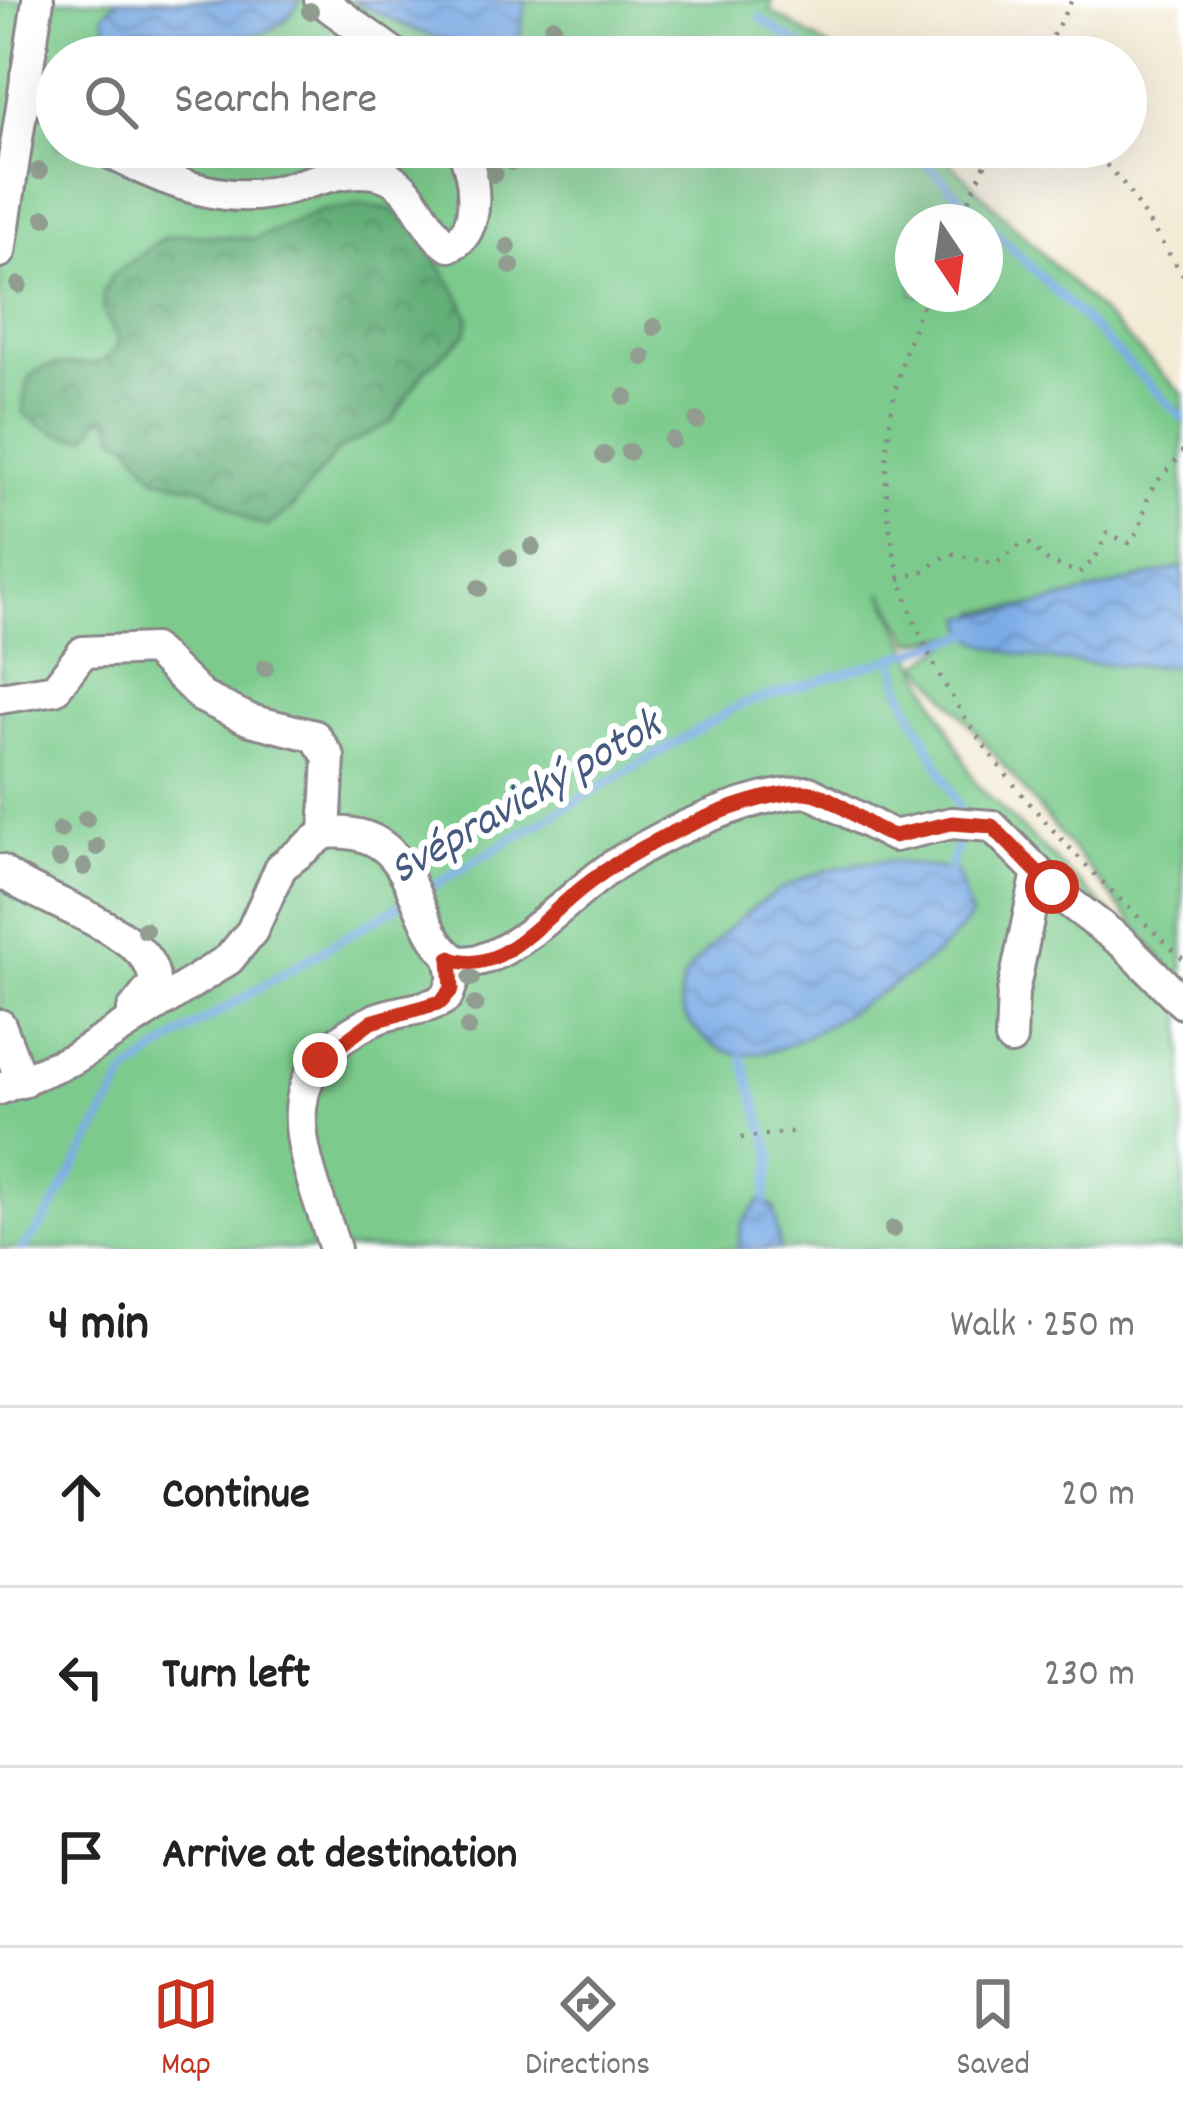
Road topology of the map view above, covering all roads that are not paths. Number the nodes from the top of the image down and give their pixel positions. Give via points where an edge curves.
1 (38, 0) edge
2 (320, 0) edge
3 (370, 36) edge
4 (26, 75) junction
5 (36, 88) edge
6 (8, 147) edge
7 (140, 168) edge
8 (470, 168) edge
9 (0, 252) edge
10 (0, 698) edge
11 (325, 833) junction
12 (0, 870) edge
13 (1038, 872) junction
14 (450, 958) junction
15 (1183, 1003) edge
16 (124, 1022) junction
17 (0, 1025) edge
18 (1011, 1039) dead end
19 (11, 1085) edge
20 (334, 1249) edge

1 - 4 street
2 - 3 street
4 - 5 street
4 - 6 street
6 - 9 street
7 - 8 street via 240,196 378,173 402,187 449,246 470,227
10 - 11 street via 55,688 83,652 153,649 202,698 250,720 298,728 324,745
11 - 14 street via 371,838 405,875
11 - 16 street via 281,867 252,931 229,958
12 - 16 street via 147,957 154,983
13 - 14 street via 992,826 952,823 894,836 798,792 649,844 499,955
13 - 15 street
13 - 18 street
14 - 20 street via 447,997 353,1032 301,1087 298,1125
16 - 19 street via 73,1059
17 - 19 street

